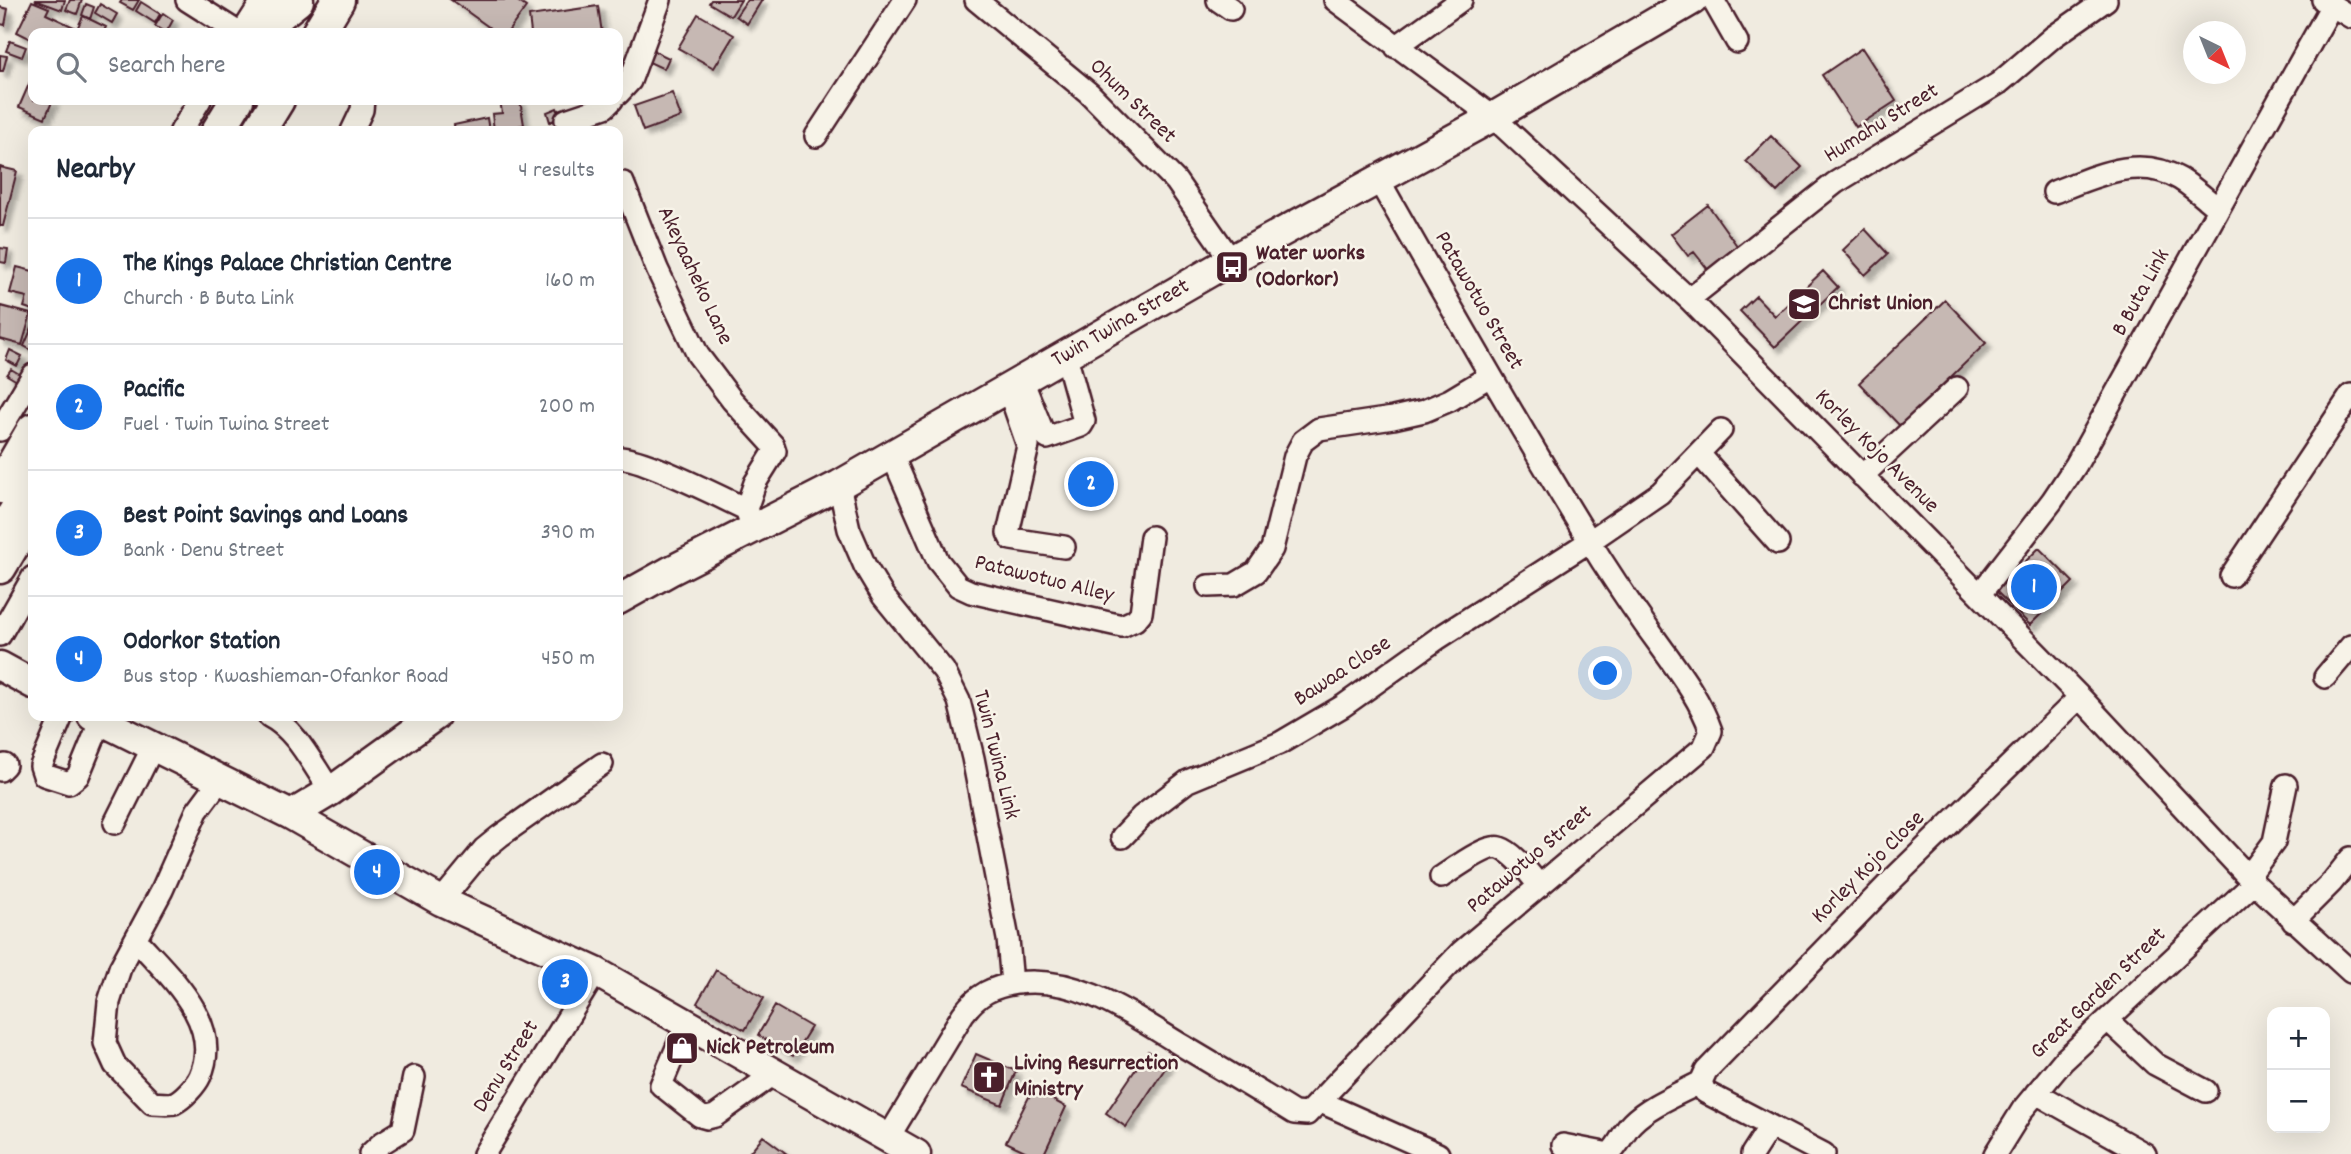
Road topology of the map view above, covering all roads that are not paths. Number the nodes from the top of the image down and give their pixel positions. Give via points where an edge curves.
1 (187, 0) edge
2 (298, 0) edge
3 (338, 0) edge
4 (660, 0) edge
5 (905, 0) edge
6 (976, 0) edge
7 (1335, 0) edge
8 (1461, 0) edge
9 (1693, 0) edge
10 (1713, 0) edge
11 (2106, 0) edge
12 (2328, 2) edge
13 (2351, 17) edge
14 (258, 25) edge
15 (321, 28) edge
16 (1737, 42) dead end
17 (1396, 47) junction
18 (623, 89) edge
19 (196, 105) edge
20 (234, 105) edge
21 (275, 105) edge
22 (362, 105) edge
23 (608, 105) edge
24 (1493, 117) junction
25 (566, 120) dead end
26 (184, 126) edge
27 (221, 126) edge
28 (262, 126) edge
29 (354, 126) edge
30 (816, 135) dead end
31 (1378, 179) junction
32 (623, 183) dead end
33 (2054, 192) dead end
34 (2218, 209) junction
35 (1231, 260) junction
36 (1689, 299) junction
37 (1066, 356) junction
38 (1490, 376) junction
39 (28, 383) edge
40 (1015, 384) junction
41 (1956, 388) dead end
42 (2351, 395) edge
43 (0, 430) edge
44 (1721, 430) dead end
45 (28, 439) edge
46 (1699, 454) junction
47 (892, 455) junction
48 (623, 457) edge
49 (1862, 476) junction
50 (839, 485) junction
51 (0, 487) edge
52 (28, 490) edge
53 (750, 518) junction
54 (28, 519) edge
55 (0, 537) edge
56 (1151, 537) dead end
57 (1590, 541) junction
58 (1778, 543) dead end
59 (1064, 547) dead end
60 (0, 567) edge
61 (2231, 576) dead end
62 (28, 586) edge
63 (1208, 586) dead end
64 (1980, 594) junction
65 (623, 597) edge
66 (0, 635) edge
67 (2351, 646) edge
68 (0, 666) edge
69 (2325, 677) dead end
70 (28, 680) edge
71 (28, 682) edge
72 (0, 683) edge
73 (2081, 697) junction
74 (60, 721) edge
75 (100, 721) edge
76 (106, 721) edge
77 (277, 721) edge
78 (428, 721) edge
79 (153, 747) junction
80 (602, 764) dead end
81 (220, 780) junction
82 (2286, 785) dead end
83 (331, 791) junction
84 (291, 816) junction
85 (115, 823) dead end
86 (1122, 836) dead end
87 (2351, 858) edge
88 (1441, 877) dead end
89 (2251, 880) junction
90 (1540, 886) junction
91 (441, 901) junction
92 (2293, 921) junction
93 (136, 939) junction
94 (596, 972) junction
95 (2351, 972) edge
96 (1012, 984) junction
97 (2108, 1020) junction
98 (687, 1024) junction
99 (775, 1073) junction
100 (414, 1077) dead end
101 (1701, 1082) junction
102 (2206, 1091) dead end
103 (2036, 1093) junction
104 (1321, 1102) junction
105 (1770, 1126) junction
106 (887, 1138) junction
107 (1563, 1145) dead end
108 (370, 1154) edge
109 (484, 1154) edge
110 (916, 1154) edge
111 (1438, 1154) edge
112 (1752, 1154) edge
113 (1824, 1154) edge
114 (1995, 1154) edge
115 (2145, 1154) edge

1 - 14 street
2 - 14 highway
3 - 15 highway
4 - 18 street via 630,81
5 - 30 street
6 - 35 street, Ohum Street via 1089,93 1176,181
7 - 17 street, Korley Kojo Avenue
8 - 17 street
9 - 24 main road, Twin Twina Street
10 - 16 street
11 - 36 street, Humahu Street via 1999,83 1835,183
12 - 13 street
12 - 34 street, B Buta Link
17 - 24 street, Korley Kojo Avenue
19 - 26 street
20 - 27 highway
21 - 28 highway
22 - 29 street
23 - 25 street
24 - 31 main road, Twin Twina Street
24 - 36 street, Korley Kojo Avenue
31 - 35 main road, Twin Twina Street
31 - 38 street, Patawotuo Street
32 - 53 street, Akeyaaheko Lane via 698,355 773,445 775,451 754,483
33 - 34 street via 2120,168 2149,168 2179,178
34 - 64 street, B Buta Link via 2076,465
35 - 37 main road, Twin Twina Street
36 - 49 street, Korley Kojo Avenue
37 - 40 main road, Twin Twina Street
37 - 40 street via 1084,421 1081,426 1047,438
38 - 57 street, Patawotuo Street
38 - 63 street via 1424,411 1319,429 1303,441 1295,456 1272,549 1256,572 1234,585
39 - 43 street
40 - 47 main road, Twin Twina Street
40 - 59 street via 1028,446 1008,533 1011,539
41 - 49 street
42 - 61 street
44 - 46 street, Bawaa Close
45 - 51 highway
46 - 57 street, Bawaa Close via 1660,493
46 - 58 street
47 - 50 main road, Twin Twina Street
47 - 56 street, Patawotuo Alley via 938,561 958,586 971,592 1122,626 1141,613
48 - 53 street via 665,472
49 - 64 street, Korley Kojo Avenue
50 - 53 main road, Twin Twina Street
50 - 96 street, Twin Twina Link via 849,529 865,566 883,596 944,671 959,701 1008,939
52 - 55 highway
53 - 65 main road, Twin Twina Street
54 - 60 highway
57 - 86 street, Bawaa Close via 1343,706 1280,743 1188,781
57 - 90 street, Patawotuo Street via 1689,686 1711,731 1704,747
62 - 66 street
64 - 73 street, Korley Kojo Avenue
67 - 69 street
68 - 70 main road
71 - 72 main road
73 - 89 street, Korley Kojo Avenue
73 - 101 street, Korley Kojo Close via 1891,881 1706,1071
74 - 75 street via 41,766 44,775 69,783 78,776
76 - 79 main road
77 - 83 street
78 - 83 main road
79 - 81 main road
79 - 85 street
80 - 91 street via 484,849
81 - 84 main road
81 - 93 street via 197,811
82 - 89 street, Great Garden Street via 2274,842
83 - 84 main road
84 - 91 main road
87 - 92 street
88 - 90 street via 1490,847 1501,848
89 - 92 street, Korley Kojo Avenue
89 - 97 street, Great Garden Street
90 - 104 street, Patawotuo Street via 1461,952
91 - 94 main road
92 - 95 street, Korley Kojo Avenue
93 - 93 street via 109,1002 105,1043 115,1065 152,1103 174,1103 196,1084 207,1050 191,1003
94 - 98 main road
94 - 109 street, Denu Street
96 - 104 street, Patawotuo Street via 1037,981 1091,994 1294,1113 1307,1114
96 - 106 street, Patawotuo Street via 975,998
97 - 102 street via 2155,1064
97 - 103 street, Great Garden Street
98 - 99 main road
98 - 99 street via 661,1085 700,1116 715,1116
99 - 106 main road
100 - 108 street via 403,1130
101 - 105 street via 1705,1092
101 - 107 street, Korley Kojo Close via 1634,1121 1609,1154
103 - 114 street, Great Garden Street
103 - 115 street
104 - 111 street
105 - 112 street
105 - 113 street
106 - 110 main road

